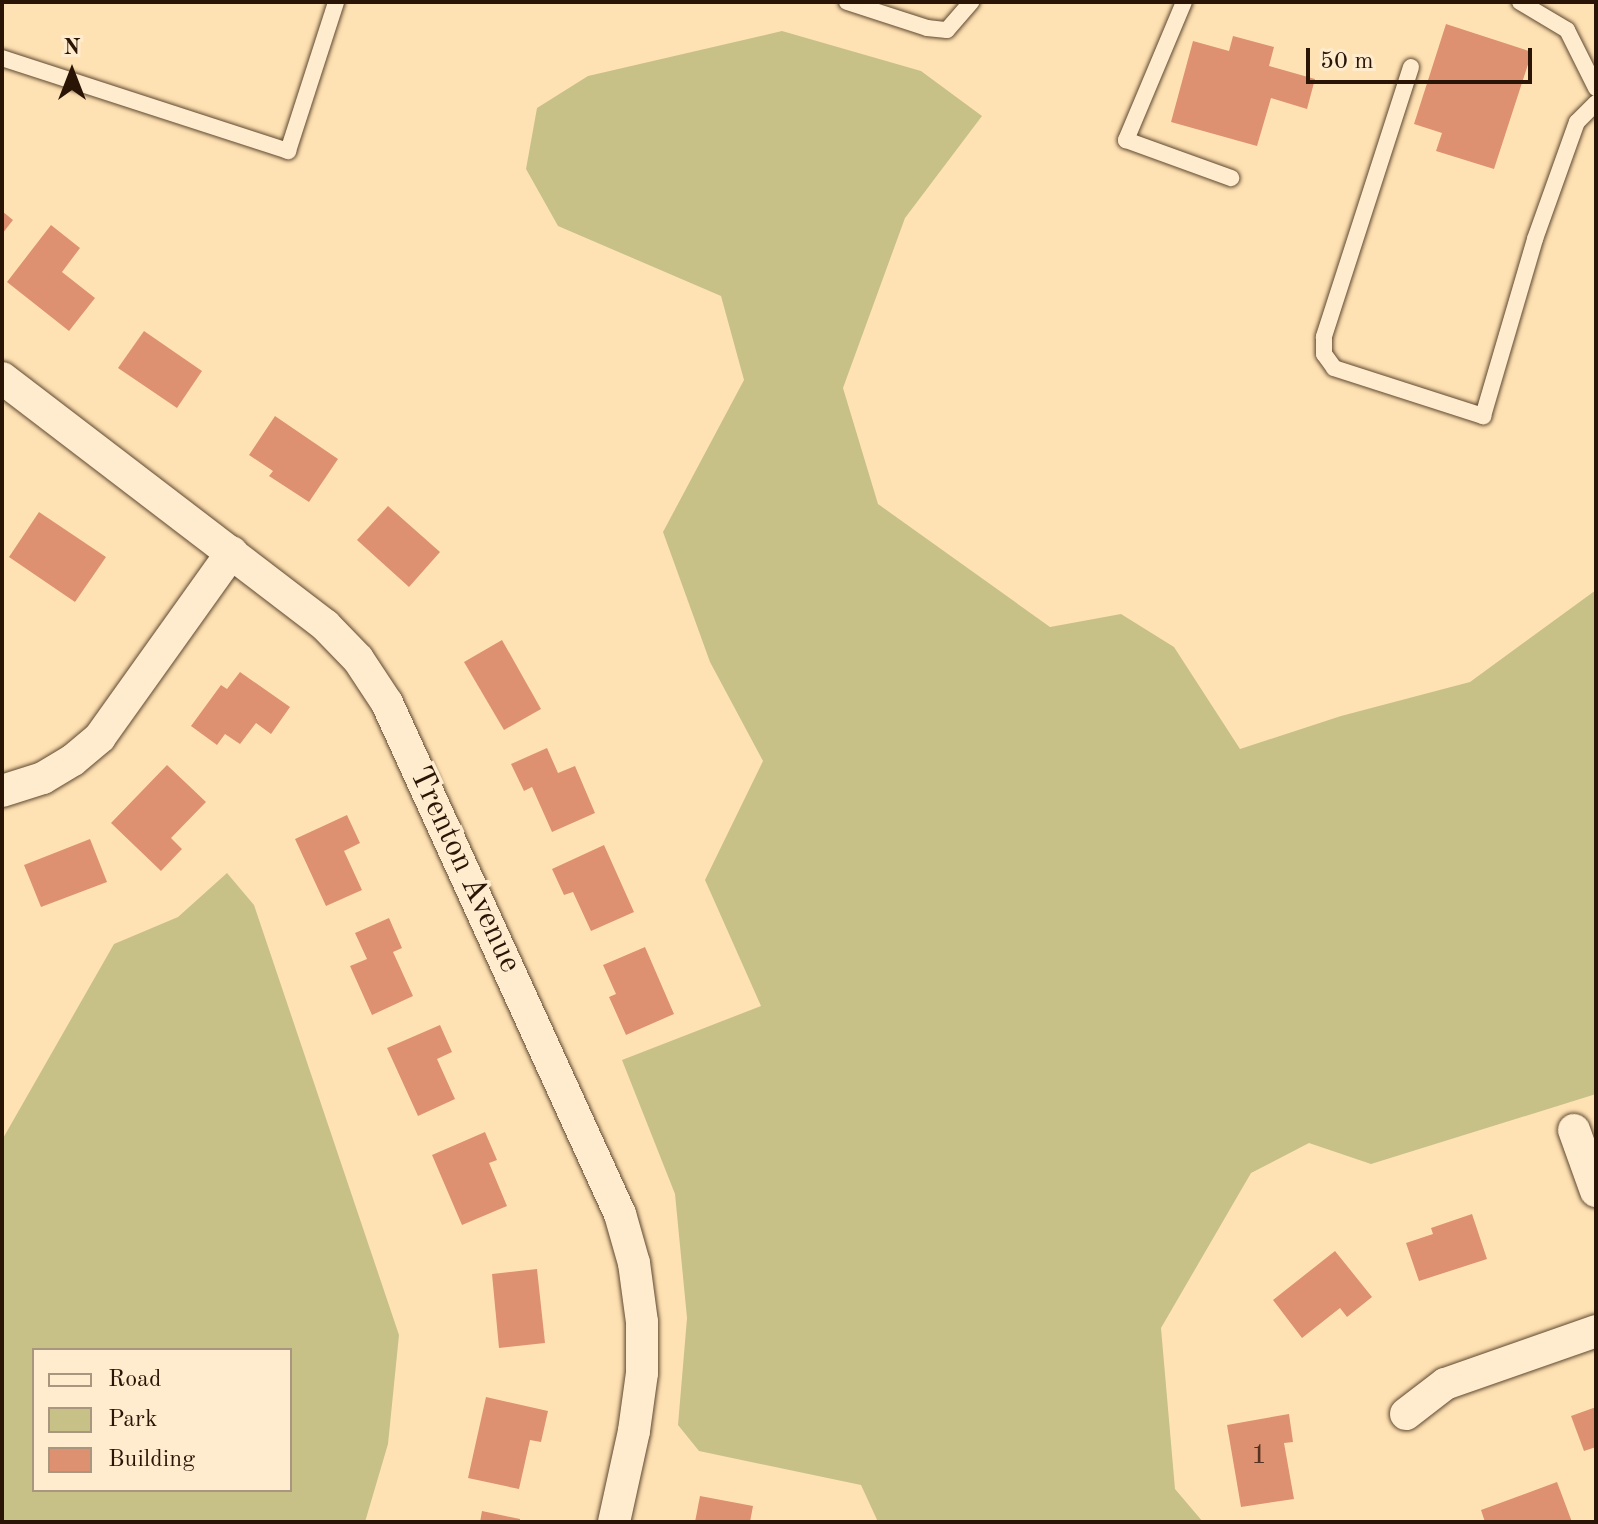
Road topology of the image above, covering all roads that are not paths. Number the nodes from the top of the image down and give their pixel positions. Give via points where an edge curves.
1 (336, 2) edge
2 (847, 2) edge
3 (971, 2) edge
4 (1184, 2) edge
5 (1520, 2) edge
6 (2, 58) edge
7 (1411, 67) dead end
8 (1596, 88) edge
9 (1596, 103) edge
10 (1231, 178) dead end
11 (2, 378) edge
12 (232, 552) junction
13 (2, 791) edge
14 (1574, 1130) dead end
15 (1596, 1191) edge
16 (1596, 1331) edge
17 (1406, 1414) dead end
18 (614, 1522) edge

1 - 6 lane via 288,151
2 - 3 lane via 947,30
4 - 10 lane via 1126,140
5 - 8 lane via 1567,30
7 - 9 lane via 1324,337 1324,354 1334,368 1483,416 1535,239 1577,122
11 - 12 street, Trenton Avenue
12 - 13 street via 100,737 43,778
12 - 18 street, Trenton Avenue via 325,625 358,659 387,703 620,1214 638,1292 642,1373
14 - 15 street
16 - 17 street via 1445,1384

